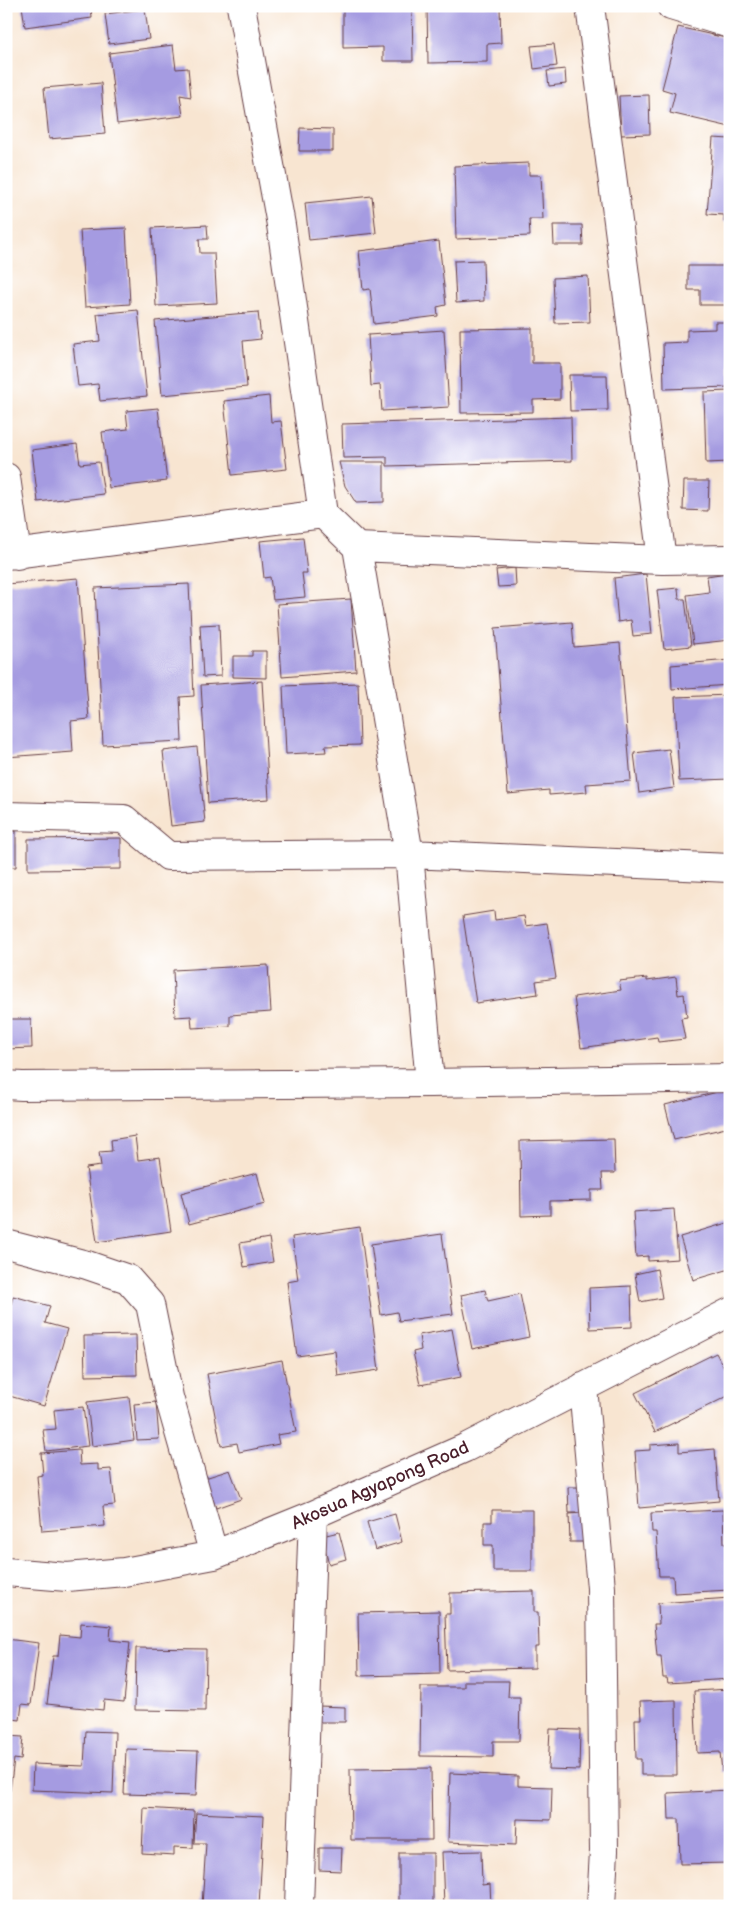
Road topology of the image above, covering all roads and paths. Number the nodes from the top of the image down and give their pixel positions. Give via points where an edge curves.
1 (241, 6) edge
2 (590, 6) edge
3 (671, 6) edge
4 (730, 24) edge
5 (6, 477) edge
6 (323, 514) junction
7 (357, 547) junction
8 (12, 555) edge
9 (730, 559) edge
10 (662, 560) junction
11 (6, 816) edge
12 (409, 854) junction
13 (730, 868) edge
14 (730, 1078) edge
15 (430, 1083) junction
16 (6, 1084) edge
17 (6, 1244) edge
18 (730, 1312) edge
19 (583, 1387) junction
20 (314, 1515) junction
21 (214, 1555) junction
22 (6, 1572) edge
23 (299, 1906) edge
24 (601, 1906) edge

1 - 6 street via 282,225
2 - 10 street
3 - 4 street
5 - 8 street
6 - 7 street
6 - 8 street
7 - 10 street
7 - 12 street
9 - 10 street
11 - 12 street via 124,820 168,856
12 - 13 street
12 - 15 street
14 - 15 street
15 - 16 street
17 - 21 street via 128,1279 150,1304 169,1398
18 - 19 street, Akosua Agyapong Road
19 - 20 street, Akosua Agyapong Road via 465,1448
19 - 24 street via 601,1588 604,1851
20 - 21 street, Akosua Agyapong Road
20 - 23 street
21 - 22 street, Akosua Agyapong Road via 124,1572 68,1577

